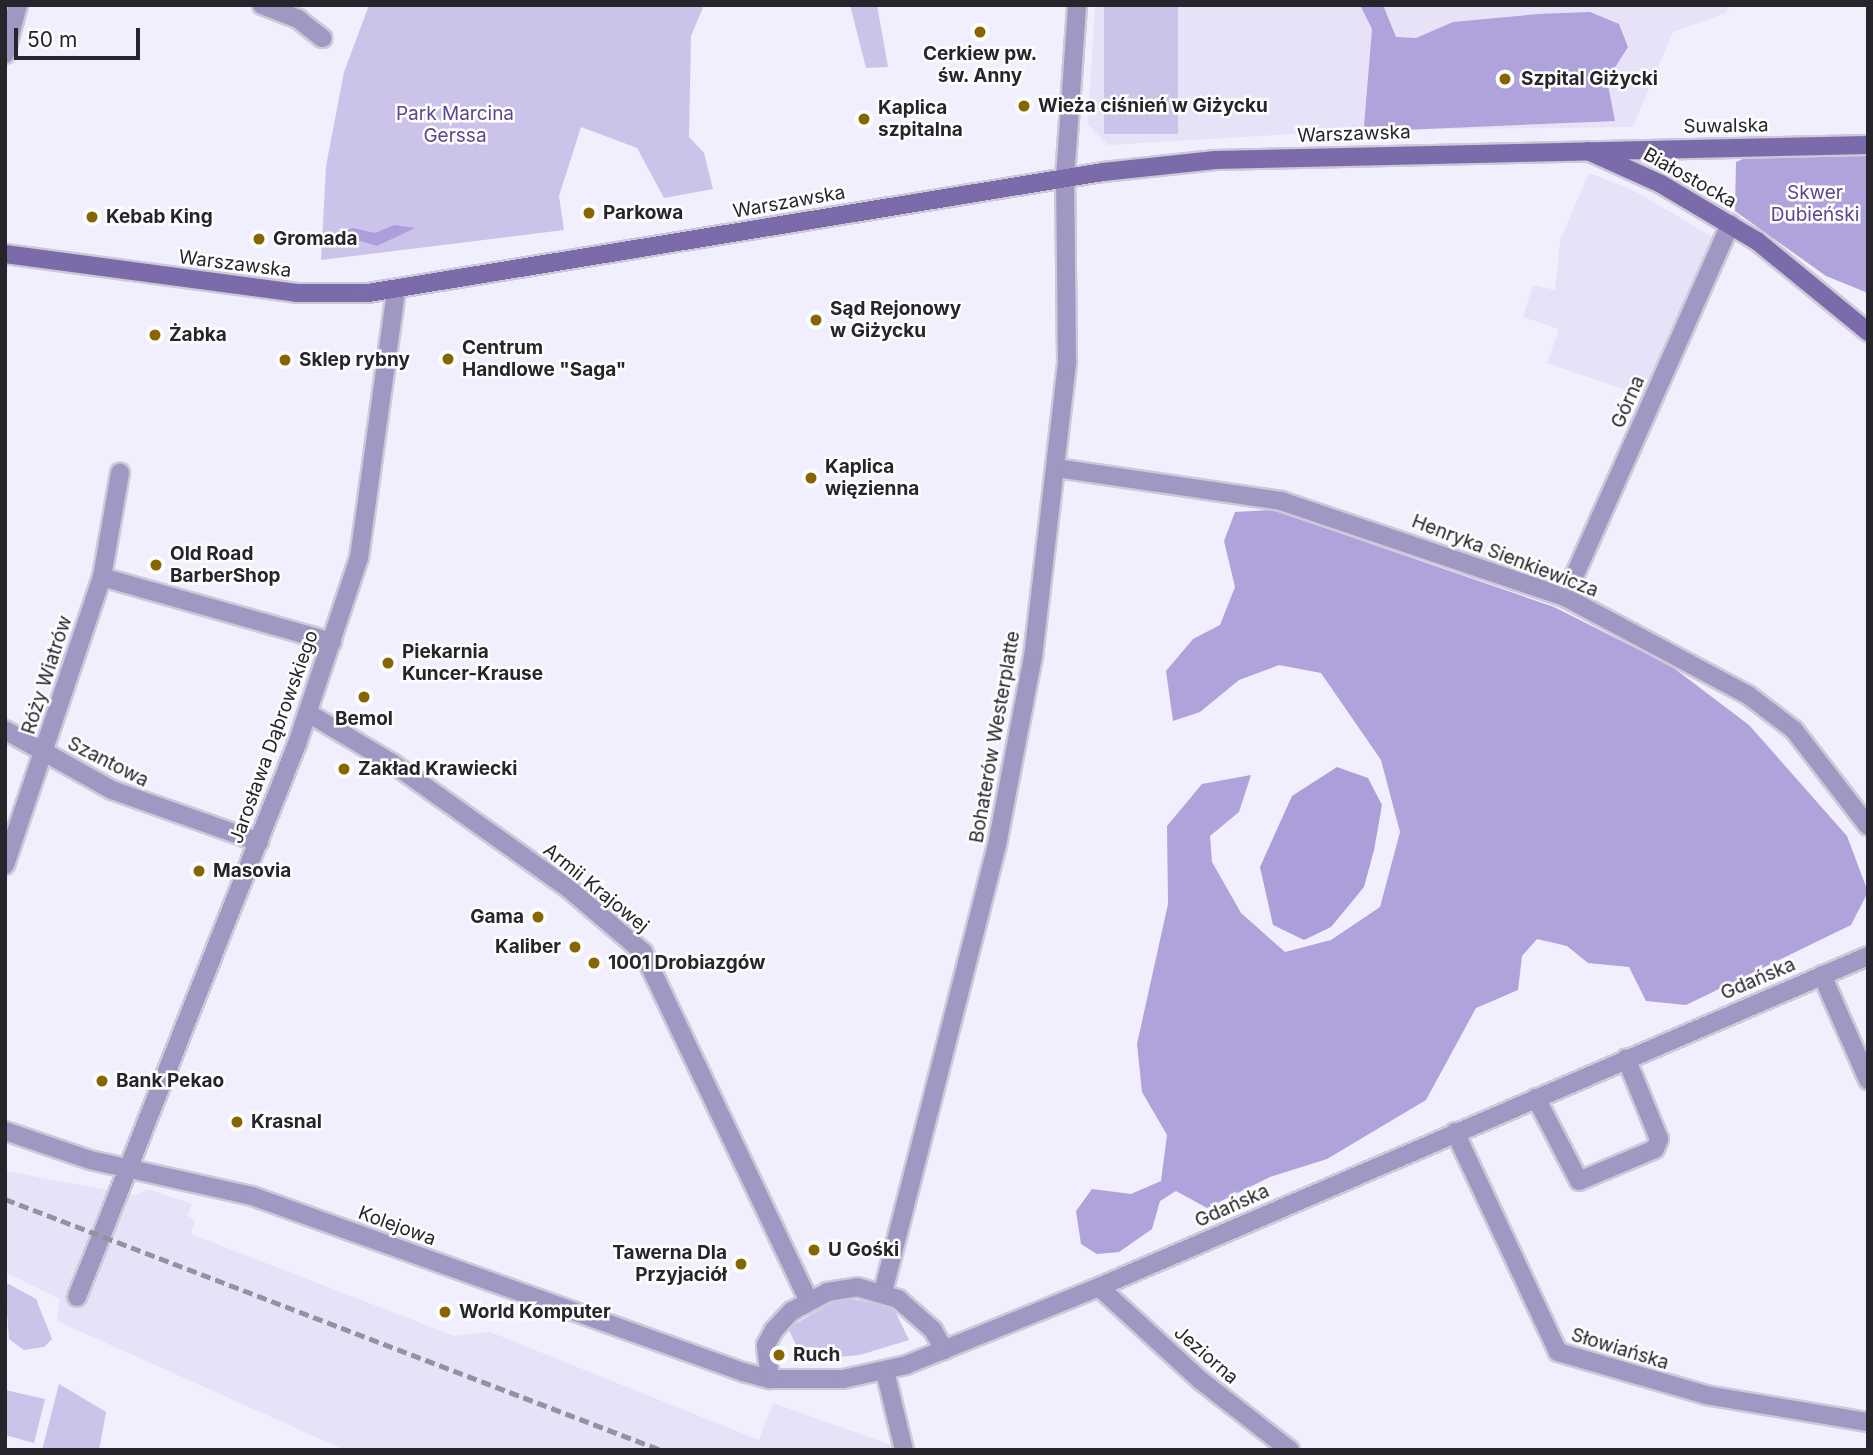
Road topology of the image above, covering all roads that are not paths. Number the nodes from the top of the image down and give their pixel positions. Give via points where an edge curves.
1 (18, 5) edge
2 (262, 5) edge
3 (1077, 5) edge
4 (322, 38) dead end
5 (5, 54) edge
6 (1868, 145) edge
7 (1584, 149) junction
8 (1065, 178) junction
9 (1730, 224) junction
10 (5, 254) edge
11 (396, 290) junction
12 (1868, 332) edge
13 (1056, 468) junction
14 (120, 473) dead end
15 (102, 577) junction
16 (1565, 597) junction
17 (332, 642) junction
18 (308, 712) junction
19 (5, 730) edge
20 (44, 752) junction
21 (1868, 826) edge
22 (259, 842) junction
23 (5, 865) edge
24 (1868, 956) edge
25 (1822, 975) junction
26 (1626, 1058) junction
27 (1868, 1080) edge
28 (1536, 1098) junction
29 (5, 1131) edge
30 (1455, 1132) junction
31 (125, 1169) junction
32 (1099, 1287) junction
33 (883, 1292) junction
34 (77, 1297) dead end
35 (808, 1300) junction
36 (944, 1350) junction
37 (885, 1371) junction
38 (770, 1379) junction
39 (1868, 1422) edge
40 (904, 1450) edge
41 (1290, 1450) edge

1 - 5 street
2 - 4 street via 298,19
3 - 8 street, Bohaterów Westerplatte
6 - 7 street, Suwalska
7 - 8 street, Warszawska via 1215,160
7 - 9 street, Białostocka
8 - 11 street, Warszawska
8 - 13 street, Bohaterów Westerplatte via 1071,306
9 - 12 street, Białostocka via 1796,268
9 - 16 street, Górna
10 - 11 street, Warszawska via 296,293
11 - 17 street, Jarosława Dąbrowskiego via 359,558
13 - 16 street, Henryka Sienkiewicza via 1281,501
13 - 33 street, Bohaterów Westerplatte via 1033,657 997,845
14 - 15 street, Róży Wiatrów
15 - 17 street
15 - 20 street, Róży Wiatrów
16 - 21 street, Henryka Sienkiewicza via 1748,695 1794,730
17 - 18 street, Jarosława Dąbrowskiego
18 - 22 street, Jarosława Dąbrowskiego
18 - 35 street, Armii Krajowej via 392,763 568,888 643,952
19 - 20 street, Szantowa
20 - 22 street, Szantowa via 157,809
20 - 23 street, Róży Wiatrów
22 - 31 street, Jarosława Dąbrowskiego
24 - 25 street, Gdańska
25 - 26 street, Gdańska
25 - 27 street
26 - 28 street, Gdańska
26 - 28 street via 1658,1139 1655,1149 1579,1181
28 - 30 street, Gdańska
29 - 31 street, Kolejowa
30 - 32 street, Gdańska
30 - 39 street, Słowiańska via 1558,1352 1706,1395
31 - 34 street, Jarosława Dąbrowskiego
31 - 38 street, Kolejowa via 252,1196
32 - 36 street, Gdańska
32 - 41 street, Jeziorna via 1200,1380
33 - 35 street via 857,1287
33 - 36 street via 914,1310
35 - 38 street via 766,1345
36 - 37 street, Gdańska
37 - 38 street, Gdańska
37 - 40 street

